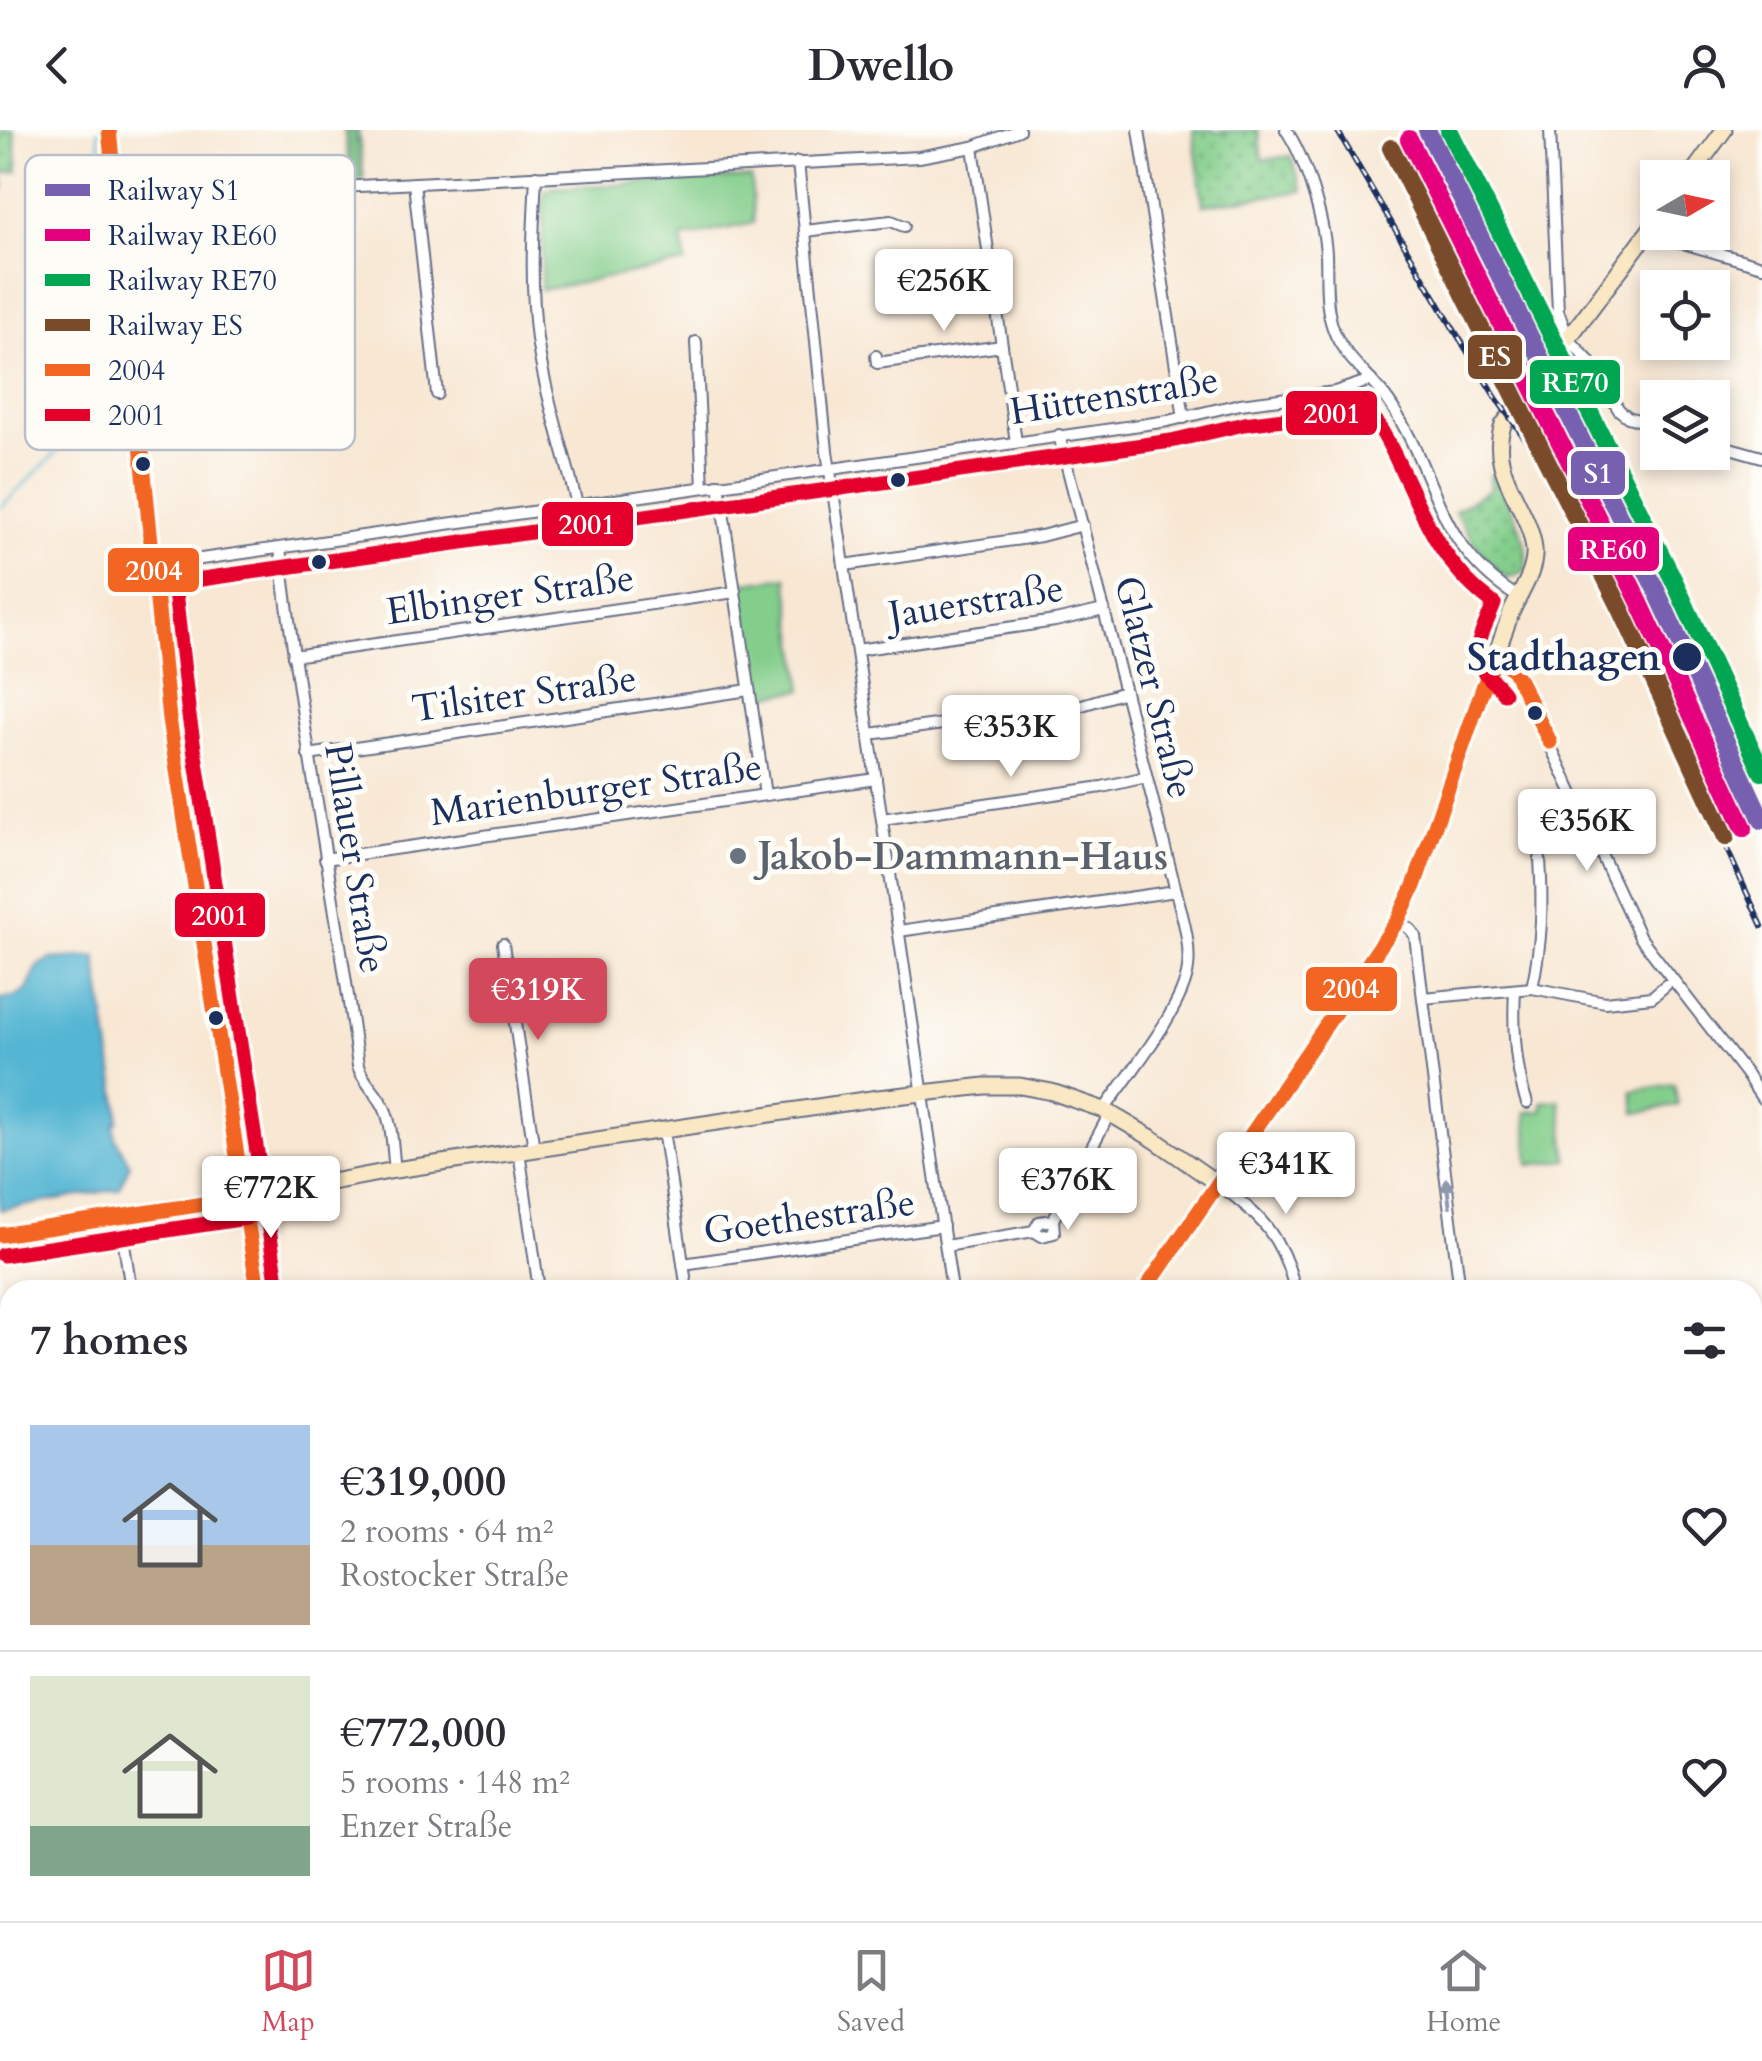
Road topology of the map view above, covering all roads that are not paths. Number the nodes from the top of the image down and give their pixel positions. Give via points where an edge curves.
1 (109, 130) edge
2 (1019, 130) edge
3 (1139, 130) edge
4 (1286, 130) edge
5 (1550, 130) edge
6 (1724, 130) edge
7 (974, 146) junction
8 (111, 155) edge
9 (1702, 160) edge
10 (798, 162) junction
11 (536, 176) junction
12 (414, 182) junction
13 (355, 186) edge
14 (904, 226) dead end
15 (805, 231) junction
16 (1640, 243) edge
17 (1718, 250) edge
18 (1762, 266) edge
19 (1568, 338) junction
20 (696, 342) dead end
21 (1002, 346) junction
22 (876, 356) dead end
23 (1371, 380) junction
24 (437, 394) dead end
25 (1184, 418) junction
26 (1640, 421) edge
27 (1059, 435) junction
28 (1016, 442) junction
29 (1730, 448) edge
30 (141, 450) edge
31 (1762, 457) edge
32 (830, 468) junction
33 (719, 484) junction
34 (704, 487) junction
35 (577, 505) junction
36 (1083, 526) junction
37 (280, 548) junction
38 (845, 564) junction
39 (152, 566) junction
40 (736, 592) junction
41 (1518, 597) junction
42 (1104, 610) junction
43 (857, 650) junction
44 (293, 656) junction
45 (1497, 656) junction
46 (748, 690) junction
47 (1125, 692) junction
48 (870, 734) junction
49 (308, 755) junction
50 (1146, 777) junction
51 (876, 778) junction
52 (765, 795) junction
53 (882, 819) junction
54 (325, 859) junction
55 (1540, 859) dead end
56 (1176, 891) junction
57 (1398, 920) junction
58 (898, 930) junction
59 (503, 944) dead end
60 (1666, 985) dead end
61 (1532, 988) junction
62 (1515, 990) junction
63 (1423, 998) junction
64 (922, 1092) junction
65 (1762, 1098) edge
66 (1527, 1103) dead end
67 (1107, 1111) junction
68 (662, 1130) junction
69 (526, 1150) junction
70 (395, 1170) junction
71 (1218, 1184) junction
72 (244, 1198) junction
73 (120, 1217) junction
74 (943, 1226) junction
75 (0, 1234) edge
76 (946, 1246) junction
77 (683, 1264) junction
78 (129, 1280) edge
79 (256, 1280) edge
80 (539, 1280) edge
81 (685, 1280) edge
82 (951, 1280) edge
83 (1153, 1280) edge
84 (1291, 1280) edge
85 (1459, 1280) edge

1 - 8 main road
2 - 7 street
3 - 25 street
4 - 23 street via 1320,221 1332,328
5 - 19 street via 1558,311
6 - 9 main road
7 - 10 street
7 - 21 street
10 - 11 street
10 - 15 street
11 - 12 street
11 - 35 street via 532,278 538,342
12 - 13 street
12 - 24 street
14 - 15 street via 891,221
15 - 32 street
16 - 19 main road
17 - 18 street
19 - 26 street via 1620,410
19 - 41 main road via 1498,438 1534,551
20 - 34 street
21 - 22 street via 878,364
21 - 28 street
23 - 25 street, Hüttenstraße
23 - 41 street via 1400,419 1456,539 1485,574
25 - 27 street, Hüttenstraße
27 - 28 street, Hüttenstraße
27 - 36 street, Glatzer Straße
28 - 32 street, Hüttenstraße
29 - 31 street
30 - 39 main road
32 - 33 street, Hüttenstraße
32 - 38 street
33 - 34 street, Hüttenstraße
33 - 40 street
34 - 35 street, Hüttenstraße
35 - 37 street, Hüttenstraße
36 - 38 street
36 - 42 street, Glatzer Straße
37 - 39 street, Hüttenstraße
37 - 44 street, Pillauer Straße
38 - 43 street
39 - 72 main road via 168,719
40 - 44 street, Elbinger Straße
40 - 46 street
41 - 45 main road
42 - 43 street, Jauerstraße
42 - 47 street, Glatzer Straße
43 - 48 street
44 - 49 street, Pillauer Straße
45 - 57 main road
45 - 65 street via 1521,684 1640,937
46 - 49 street, Tilsiter Straße
46 - 52 street
47 - 48 street via 1082,705
47 - 50 street, Glatzer Straße
48 - 51 street
49 - 54 street, Pillauer Straße
50 - 53 street
50 - 56 street, Glatzer Straße
51 - 52 street, Marienburger Straße
51 - 53 street
52 - 54 street, Marienburger Straße
53 - 58 street
54 - 70 street, Pillauer Straße via 358,1066 382,1103
55 - 61 street via 1543,910
56 - 58 street
56 - 67 street, Glatzer Straße via 1188,950 1185,986
57 - 63 street via 1415,936
57 - 71 main road
58 - 64 street
59 - 69 street
60 - 61 street via 1652,997 1605,1002
61 - 62 street
62 - 63 street
62 - 66 street
85 -> 63 street
64 - 67 main road via 1020,1086
64 - 68 main road
64 - 74 street
67 - 71 main road
67 - 76 street, Glatzer Straße via 1053,1220 1034,1231
68 - 69 main road
68 - 77 street
69 - 70 main road
69 - 80 street
70 - 72 main road
71 - 83 street
71 - 84 street via 1275,1236
72 - 73 main road
72 - 79 street
73 - 75 main road
73 - 78 street
74 - 76 street
74 - 77 street, Goethestraße
76 - 82 street
77 - 81 street

